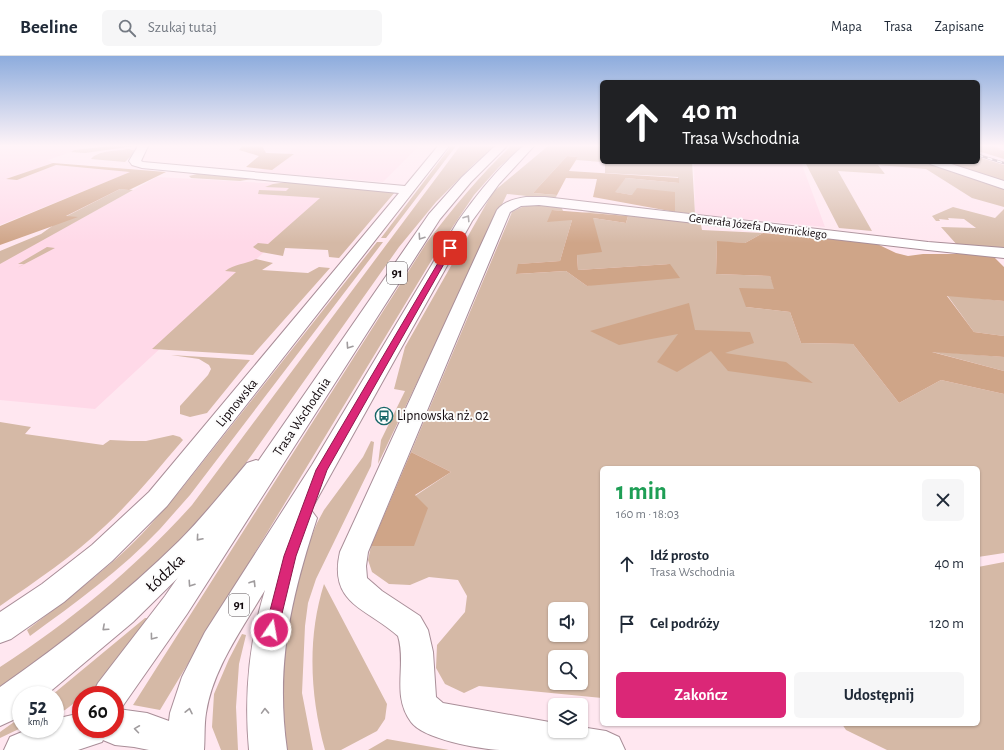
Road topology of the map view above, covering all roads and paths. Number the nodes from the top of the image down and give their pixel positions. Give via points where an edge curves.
1 (285, 178) edge
2 (418, 178) edge
3 (468, 178) edge
4 (497, 178) edge
5 (984, 178) edge
6 (1004, 185) edge
7 (409, 190) junction
8 (1004, 253) edge
9 (305, 412) junction
10 (322, 470) junction
11 (0, 629) edge
12 (117, 686) edge
13 (0, 708) edge
14 (124, 728) edge
15 (72, 733) edge
16 (23, 750) edge
17 (181, 750) edge
18 (185, 750) edge
19 (268, 750) edge
20 (606, 750) edge

1 - 7 street
2 - 7 street, Lipnowska
3 -> 9 street, Trasa Wschodnia / 91 via 434,217
10 -> 4 street, 91 via 466,221
5 - 6 street
7 - 11 street, Lipnowska via 158,499 102,553 53,593
8 - 20 street, Generała Józefa Dwernickiego via 550,202 533,201 512,205 504,210 357,545 351,575 361,593 385,607 411,628 417,648 418,698 423,710 431,718
9 -> 12 street, Trasa Wschodnia / 91 via 176,606
9 -> 13 street, Łódzka via 195,542 152,585 100,632
18 -> 10 street, 91 via 188,713 199,678 217,642
19 -> 10 street, 91 via 265,681 273,621 290,556
17 -> 14 street via 152,733
15 - 16 street

